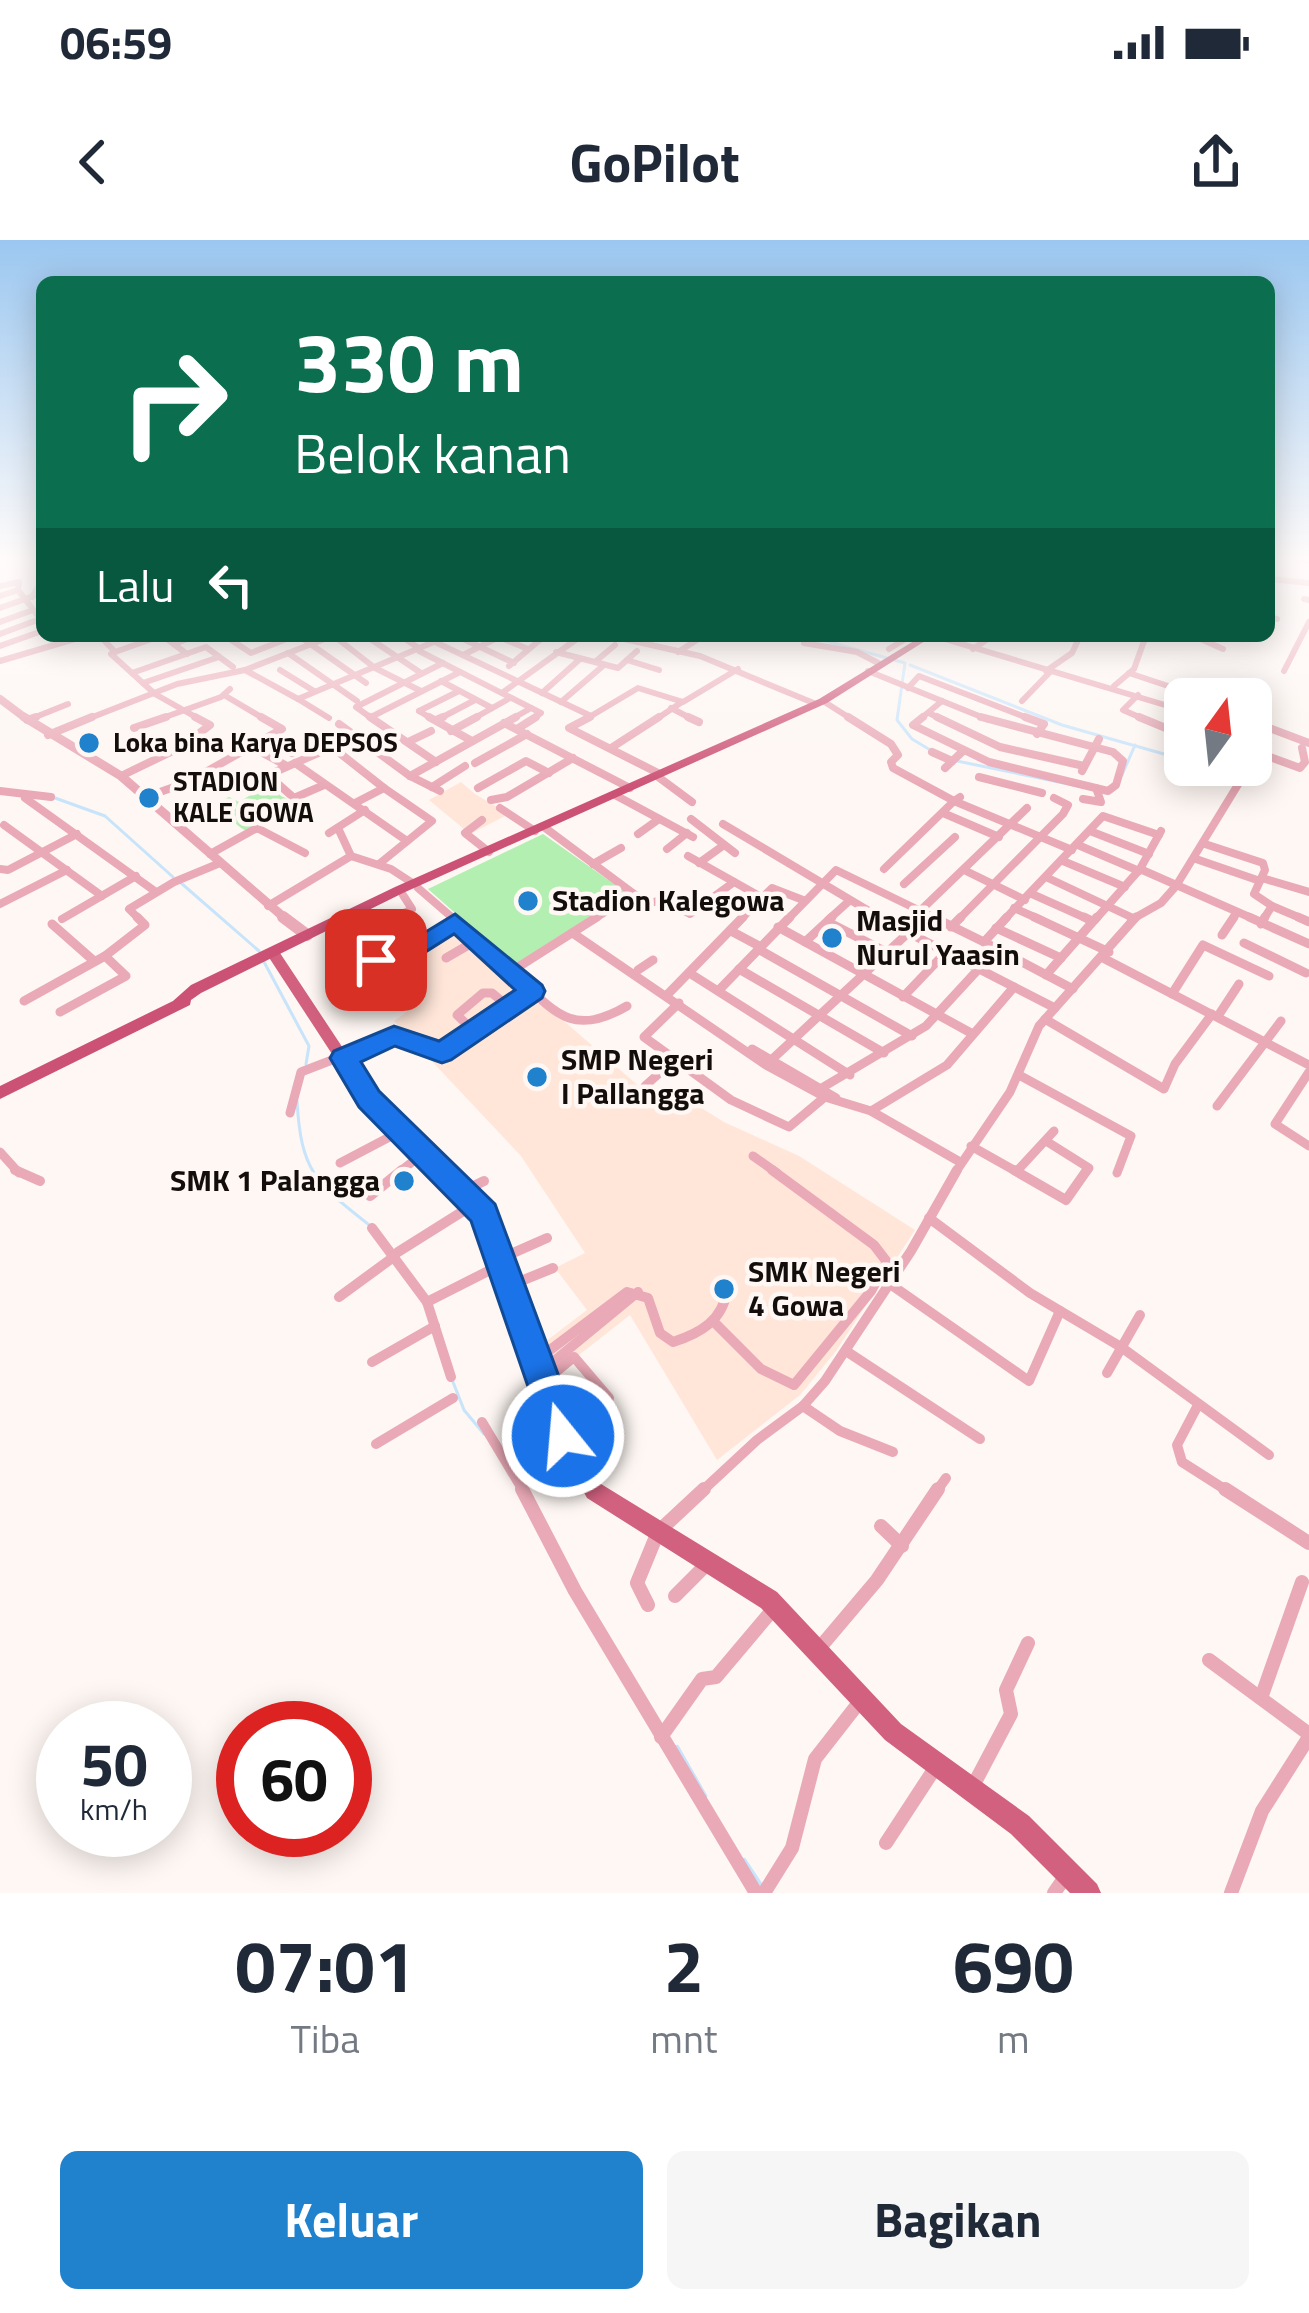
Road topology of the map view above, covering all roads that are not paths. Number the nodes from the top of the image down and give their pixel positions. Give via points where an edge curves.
1 (1301, 636) edge
2 (54, 642) edge
3 (106, 642) edge
4 (145, 642) edge
5 (171, 642) edge
6 (180, 642) edge
7 (201, 642) edge
8 (234, 642) edge
9 (272, 642) edge
10 (280, 642) edge
11 (307, 642) edge
12 (316, 642) edge
13 (341, 642) edge
14 (374, 642) edge
15 (409, 642) edge
16 (431, 642) edge
17 (445, 642) edge
18 (471, 642) edge
19 (489, 642) edge
20 (510, 642) edge
21 (534, 642) edge
22 (552, 642) edge
23 (571, 642) edge
24 (632, 642) edge
25 (696, 642) edge
26 (904, 642) edge
27 (917, 642) edge
28 (950, 642) edge
29 (984, 642) edge
30 (1077, 642) edge
31 (1144, 642) edge
32 (1207, 642) edge
33 (804, 643) dead end
34 (174, 644) junction
35 (275, 644) junction
36 (310, 644) junction
37 (1297, 644) junction
38 (137, 645) junction
39 (615, 645) dead end
40 (206, 646) junction
41 (481, 646) junction
42 (564, 646) junction
43 (1309, 646) edge
44 (418, 649) junction
45 (1223, 649) dead end
46 (528, 650) junction
47 (973, 650) junction
48 (37, 651) junction
49 (637, 651) dead end
50 (894, 651) junction
51 (115, 652) junction
52 (556, 652) junction
53 (251, 653) junction
54 (288, 653) junction
55 (187, 654) junction
56 (464, 655) junction
57 (681, 655) junction
58 (219, 657) junction
59 (398, 659) junction
60 (580, 659) junction
61 (627, 660) junction
62 (0, 661) edge
63 (43, 661) dead end
64 (264, 662) junction
65 (160, 663) junction
66 (442, 663) junction
67 (514, 663) junction
68 (599, 664) junction
69 (877, 666) junction
70 (375, 668) junction
71 (238, 669) junction
72 (738, 669) junction
73 (280, 670) dead end
74 (658, 670) dead end
75 (460, 672) junction
76 (1048, 672) junction
77 (132, 673) junction
78 (422, 673) junction
79 (500, 673) junction
80 (1130, 673) junction
81 (1301, 673) dead end
82 (354, 676) junction
83 (441, 681) junction
84 (621, 681) dead end
85 (403, 682) junction
86 (521, 682) junction
87 (143, 683) junction
88 (366, 683) dead end
89 (328, 685) junction
90 (904, 686) junction
91 (1114, 686) junction
92 (1164, 686) edge
93 (637, 688) junction
94 (314, 691) junction
95 (421, 691) junction
96 (459, 691) junction
97 (542, 693) junction
98 (155, 694) junction
99 (506, 695) junction
100 (1138, 695) junction
101 (0, 699) edge
102 (298, 699) junction
103 (944, 699) junction
104 (475, 700) junction
105 (357, 701) dead end
106 (1022, 701) dead end
107 (561, 702) junction
108 (683, 702) junction
109 (819, 702) junction
110 (1164, 703) edge
111 (68, 704) dead end
112 (531, 708) junction
113 (671, 708) junction
114 (492, 709) junction
115 (183, 710) junction
116 (1123, 710) junction
117 (929, 713) junction
118 (591, 716) junction
119 (371, 717) junction
120 (1113, 717) dead end
121 (329, 718) dead end
122 (27, 720) junction
123 (436, 720) junction
124 (699, 722) dead end
125 (504, 723) junction
126 (339, 724) dead end
127 (1164, 727) edge
128 (134, 728) dead end
129 (1309, 729) edge
130 (1272, 730) edge
131 (431, 731) dead end
132 (452, 731) junction
133 (522, 732) junction
134 (1036, 734) junction
135 (49, 735) junction
136 (265, 738) junction
137 (1099, 739) dead end
138 (1295, 739) junction
139 (410, 741) junction
140 (472, 741) junction
141 (341, 743) dead end
142 (248, 746) junction
143 (1305, 746) edge
144 (332, 747) junction
145 (1091, 747) junction
146 (502, 748) junction
147 (611, 748) junction
148 (963, 751) junction
149 (932, 752) dead end
150 (574, 758) junction
151 (526, 760) junction
152 (291, 761) junction
153 (436, 762) junction
154 (476, 763) dead end
155 (465, 766) dead end
156 (1084, 766) junction
157 (1272, 766) edge
158 (984, 770) junction
159 (1272, 770) edge
160 (549, 772) junction
161 (658, 775) junction
162 (121, 776) junction
163 (410, 776) junction
164 (1309, 779) edge
165 (1077, 782) junction
166 (324, 785) junction
167 (1238, 786) edge
168 (384, 788) junction
169 (478, 788) dead end
170 (630, 788) junction
171 (971, 788) dead end
172 (1096, 789) junction
173 (0, 791) edge
174 (1042, 793) dead end
175 (615, 795) junction
176 (50, 797) dead end
177 (146, 797) junction
178 (25, 798) dead end
179 (1054, 798) dead end
180 (957, 799) junction
181 (1084, 799) dead end
182 (491, 800) dead end
183 (692, 802) dead end
184 (355, 803) junction
185 (500, 808) dead end
186 (1028, 808) dead end
187 (365, 810) junction
188 (944, 813) junction
189 (658, 819) junction
190 (691, 819) dead end
191 (482, 820) dead end
192 (723, 824) dead end
193 (1012, 825) junction
194 (4, 826) dead end
195 (540, 829) junction
196 (1090, 831) junction
197 (77, 834) junction
198 (638, 834) dead end
199 (1042, 836) junction
200 (955, 837) dead end
201 (999, 837) junction
202 (406, 841) junction
203 (724, 844) junction
204 (910, 844) junction
205 (1205, 844) junction
206 (621, 848) dead end
207 (1075, 848) junction
208 (668, 849) dead end
209 (489, 852) junction
210 (43, 853) junction
211 (305, 853) dead end
212 (735, 853) dead end
213 (210, 854) junction
214 (1149, 854) junction
215 (935, 855) junction
216 (351, 856) junction
217 (688, 856) dead end
218 (1196, 859) junction
219 (1063, 861) junction
220 (220, 863) junction
221 (699, 863) junction
222 (379, 864) junction
223 (593, 864) junction
224 (0, 868) edge
225 (884, 868) dead end
226 (67, 870) junction
227 (1140, 870) junction
228 (964, 871) junction
229 (136, 876) junction
230 (1048, 878) junction
231 (1261, 880) junction
232 (734, 882) junction
233 (904, 884) dead end
234 (994, 884) junction
235 (819, 885) junction
236 (1176, 886) junction
237 (1124, 887) junction
238 (411, 889) junction
239 (156, 892) junction
240 (1309, 892) edge
241 (634, 894) junction
242 (102, 896) junction
243 (761, 897) junction
244 (1029, 897) junction
245 (802, 900) junction
246 (848, 902) junction
247 (0, 903) edge
248 (1108, 905) junction
249 (268, 906) junction
250 (1272, 906) junction
251 (1014, 908) junction
252 (923, 912) junction
253 (1236, 914) junction
254 (1133, 918) junction
255 (352, 919) junction
256 (388, 921) dead end
257 (1091, 921) junction
258 (455, 922) junction
259 (828, 922) junction
260 (1309, 922) edge
261 (1261, 924) junction
262 (778, 927) junction
263 (951, 927) junction
264 (996, 928) junction
265 (730, 931) junction
266 (576, 932) junction
267 (907, 932) junction
268 (307, 935) junction
269 (1222, 935) dead end
270 (1078, 938) junction
271 (477, 940) junction
272 (805, 942) junction
273 (984, 942) junction
274 (1244, 944) dead end
275 (1309, 944) edge
276 (759, 948) junction
277 (602, 949) junction
278 (997, 949) junction
279 (946, 952) junction
280 (888, 953) junction
281 (1106, 955) junction
282 (99, 958) junction
283 (265, 958) junction
284 (446, 958) dead end
285 (1061, 958) junction
286 (653, 960) dead end
287 (978, 968) junction
288 (739, 969) junction
289 (512, 970) junction
290 (638, 970) junction
291 (691, 974) junction
292 (1308, 974) edge
293 (864, 975) junction
294 (1046, 975) junction
295 (1269, 976) dead end
296 (1239, 984) dead end
297 (1014, 987) junction
298 (1072, 989) junction
299 (719, 990) junction
300 (532, 991) junction
301 (844, 994) junction
302 (1172, 994) junction
303 (903, 997) junction
304 (673, 999) junction
305 (24, 1000) dead end
306 (627, 1006) dead end
307 (510, 1008) junction
308 (1055, 1008) junction
309 (60, 1012) dead end
310 (821, 1015) junction
311 (1215, 1015) junction
312 (938, 1016) junction
313 (1046, 1019) junction
314 (1280, 1021) dead end
315 (475, 1032) junction
316 (971, 1033) junction
317 (912, 1036) junction
318 (796, 1039) junction
319 (1266, 1042) junction
320 (884, 1053) junction
321 (344, 1058) junction
322 (673, 1060) junction
323 (768, 1063) junction
324 (1309, 1069) edge
325 (850, 1075) junction
326 (1019, 1075) junction
327 (645, 1086) dead end
328 (0, 1093) edge
329 (826, 1094) junction
330 (1217, 1106) dead end
331 (871, 1111) junction
332 (290, 1113) dead end
333 (1054, 1130) dead end
334 (399, 1132) junction
335 (1046, 1141) junction
336 (970, 1146) junction
337 (1309, 1146) edge
338 (0, 1152) edge
339 (424, 1152) junction
340 (753, 1156) dead end
341 (960, 1162) junction
342 (340, 1163) dead end
343 (1017, 1171) junction
344 (1117, 1173) dead end
345 (40, 1180) dead end
346 (475, 1191) junction
347 (370, 1196) dead end
348 (929, 1218) junction
349 (372, 1228) dead end
350 (547, 1238) dead end
351 (396, 1254) junction
352 (503, 1260) junction
353 (554, 1268) dead end
354 (890, 1284) junction
355 (512, 1286) junction
356 (727, 1290) dead end
357 (339, 1297) dead end
358 (428, 1302) junction
359 (1060, 1311) junction
360 (1140, 1315) dead end
361 (714, 1322) junction
362 (435, 1326) junction
363 (1121, 1347) junction
364 (845, 1351) junction
365 (372, 1362) dead end
366 (546, 1365) junction
367 (1107, 1373) dead end
368 (451, 1378) dead end
369 (453, 1398) dead end
370 (608, 1398) dead end
371 (1198, 1405) junction
372 (803, 1406) junction
373 (482, 1422) dead end
374 (980, 1439) dead end
375 (376, 1444) dead end
376 (893, 1452) dead end
377 (1269, 1455) dead end
378 (946, 1478) dead end
379 (881, 1526) dead end
380 (658, 1532) junction
381 (1309, 1543) edge
382 (902, 1546) junction
383 (709, 1562) junction
384 (1301, 1582) dead end
385 (675, 1596) dead end
386 (648, 1604) dead end
387 (775, 1607) junction
388 (1028, 1643) dead end
389 (817, 1651) junction
390 (1209, 1660) dead end
391 (1262, 1698) junction
392 (861, 1700) junction
393 (664, 1733) junction
394 (1309, 1736) edge
395 (936, 1767) junction
396 (971, 1790) junction
397 (886, 1843) dead end
398 (1068, 1872) junction
399 (763, 1891) edge
400 (1054, 1893) edge
401 (1088, 1893) edge
402 (1231, 1893) edge

1 - 37 street
2 - 48 street
3 - 51 street
4 - 38 street
5 - 34 street
6 - 34 street
7 - 40 street
8 - 53 street
9 - 35 street
10 - 35 street
11 - 36 street
12 - 36 street
13 - 70 street
14 - 59 street
15 - 44 street
16 - 44 street
17 - 56 street
18 - 41 street
19 - 41 street
20 - 46 street
21 - 46 street
22 - 42 street
23 - 42 street
24 - 57 street
25 - 57 street
26 - 50 street
27 - 50 highway
28 - 47 street
29 - 47 street
30 - 76 street
31 - 80 street
32 - 45 street
33 - 69 street via 857,652
34 - 55 street
35 - 53 street
36 - 54 street
36 - 82 street
37 - 43 street
37 - 81 street via 1285,669
38 - 51 street
38 - 65 street
39 - 68 street
40 - 55 street
40 - 58 street
41 - 56 street
41 - 67 street
42 - 52 street
44 - 59 street
44 - 66 street
46 - 67 street
47 - 76 street
48 - 62 street
48 - 63 street
49 - 61 street
50 - 69 highway
51 - 77 street
52 - 60 street
52 - 86 street
53 - 64 street
54 - 64 street
54 - 89 street
55 - 65 street
56 - 79 street
57 - 72 street
58 - 71 street
58 - 87 street
59 - 70 street
59 - 78 street
60 - 68 street
60 - 97 street
61 - 68 street via 618,668
61 - 74 street
64 - 71 street
65 - 77 street
66 - 75 street
66 - 78 street
67 - 79 street
68 - 107 street
69 - 90 street
69 - 109 highway
70 - 82 street
70 - 85 street
71 - 98 street
71 - 102 street
72 - 108 street
72 - 109 street
73 - 94 street
75 - 83 street
75 - 99 street
76 - 91 street
76 - 106 street
77 - 87 street
78 - 85 street
79 - 86 street
80 - 91 street
80 - 92 street
82 - 88 street
82 - 89 street
83 - 95 street
83 - 96 street
84 - 93 street
85 - 95 street
85 - 119 street via 356,705
86 - 97 street
86 - 99 street
87 - 98 street
89 - 94 street
89 - 105 street
90 - 103 street
90 - 134 street via 917,676 954,686 1044,724
91 - 100 street
93 - 108 street
93 - 118 street
94 - 102 street
95 - 119 street
96 - 104 street
96 - 123 street via 418,711
97 - 107 street
98 - 115 street
98 - 135 street
99 - 112 street
99 - 114 street
100 - 110 street
100 - 116 street
101 - 122 street
102 - 121 street
103 - 117 street
103 - 134 street
104 - 114 street
104 - 123 street
107 - 118 street
108 - 113 street
109 - 161 highway
109 - 180 street via 891,744 898,755 893,768
111 - 122 street
112 - 125 street
112 - 133 street via 542,714
113 - 124 street
113 - 147 street
114 - 132 street
115 - 128 street
115 - 136 street via 227,692 283,726
115 - 162 street via 210,726
116 - 120 street
116 - 127 street
117 - 148 street via 913,724
117 - 156 street via 1000,747
118 - 147 street via 569,728
119 - 139 street
122 - 135 street
123 - 132 street
125 - 133 street
125 - 140 street
126 - 163 street
129 - 138 street
130 - 138 street
131 - 139 street
132 - 140 street
133 - 146 street
133 - 150 street
134 - 145 street
135 - 162 street
136 - 142 street
136 - 152 street
137 - 145 street
138 - 143 street
139 - 153 street
140 - 153 street
141 - 144 street
142 - 152 street
142 - 177 street
143 - 157 street via 1300,768
144 - 152 street
144 - 168 street
145 - 156 street
145 - 172 street via 1124,761 1113,791
146 - 151 street
146 - 154 street
147 - 161 street
148 - 149 street via 951,762
148 - 158 street
150 - 160 street
150 - 170 street
151 - 160 street
151 - 169 street
152 - 166 street
152 - 166 street via 268,776 292,797
153 - 163 street
155 - 163 street via 436,789
156 - 165 street
158 - 165 street
158 - 171 street
158 - 174 street
159 - 164 street
160 - 182 street
161 - 170 highway
161 - 183 street
162 - 177 street
165 - 172 street
166 - 184 street
167 - 205 street
168 - 184 street
168 - 202 street via 432,821
170 - 175 highway
172 - 181 street via 1101,802
173 - 176 street
175 - 189 street
175 - 195 highway
177 - 213 street
178 - 197 street
179 - 199 street via 1068,806
180 - 188 street
180 - 193 street
184 - 187 street
185 - 195 street
186 - 193 street
187 - 202 street
187 - 216 street via 333,831
188 - 201 street
188 - 204 street
189 - 198 street
189 - 208 street via 690,835
190 - 203 street
191 - 209 street via 465,833
192 - 235 street
193 - 199 street
193 - 201 street
194 - 210 street
195 - 209 highway
195 - 223 street
196 - 207 street
196 - 214 street
196 - 214 street via 1105,815 1160,833
197 - 210 street
197 - 229 street
199 - 207 street
199 - 234 street
200 - 215 street
201 - 228 street
202 - 222 street
203 - 212 street
203 - 221 street
204 - 215 street
204 - 225 street
205 - 218 street
205 - 231 street via 1262,862
206 - 223 street
207 - 219 street
207 - 227 street
209 - 238 highway
210 - 224 street
210 - 226 street
211 - 213 street via 257,828
213 - 220 street
214 - 227 street
215 - 233 street
216 - 222 street
216 - 249 street
217 - 221 street
218 - 231 street
218 - 236 street
219 - 230 street
219 - 237 street
220 - 239 street
220 - 249 street
221 - 232 street
222 - 238 street
223 - 241 street
226 - 242 street
226 - 247 street
227 - 236 street
227 - 237 street
228 - 234 street
228 - 252 street
229 - 239 street
229 - 242 street
230 - 244 street
230 - 248 street
231 - 240 street
231 - 250 street via 1254,896
232 - 241 street via 690,914
232 - 243 street
234 - 244 street
234 - 263 street
235 - 245 street
235 - 246 street
235 - 252 street via 836,870
236 - 253 street
236 - 254 street
237 - 248 street
238 - 255 highway
238 - 256 street via 412,909
238 - 258 street
238 - 268 highway
239 - 282 street via 129,909 144,926
241 - 266 street
242 - 282 street via 57,922
243 - 245 street via 773,887
243 - 265 street
244 - 251 street
244 - 257 street
245 - 262 street
246 - 259 street
246 - 267 street
248 - 254 street
248 - 257 street
249 - 268 street
250 - 260 street
250 - 261 street
251 - 264 street
251 - 270 street
252 - 263 street
252 - 267 street
253 - 261 street
253 - 269 street
254 - 281 street
255 - 258 street via 386,966
255 - 283 highway
257 - 270 street
258 - 271 street
259 - 272 street
259 - 280 street
261 - 275 street
262 - 272 street
262 - 276 street
263 - 273 street
264 - 273 street
264 - 285 street
265 - 276 street
265 - 291 street
266 - 277 street
266 - 289 street
267 - 279 street
267 - 280 street
268 - 283 highway
270 - 281 street
270 - 285 street
271 - 284 street
271 - 289 street
272 - 293 street
273 - 278 street
274 - 292 street
276 - 288 street
276 - 301 street
277 - 290 street
277 - 304 street
278 - 287 street
278 - 294 street
279 - 287 street
279 - 303 street
280 - 293 street
281 - 298 street
281 - 302 street
282 - 305 street
282 - 309 street via 126,976
283 - 321 main road
283 - 328 highway
285 - 294 street
286 - 290 street
287 - 297 street
287 - 312 street
288 - 299 street
288 - 310 street
289 - 300 street
290 - 304 street
291 - 299 street
291 - 304 street
293 - 301 street
293 - 303 street
294 - 298 street
295 - 302 street via 1203,945
296 - 311 street
297 - 308 street
297 - 316 street
298 - 308 street
299 - 318 street
300 - 306 street via 590,1023
300 - 307 street
301 - 310 street
301 - 317 street
302 - 311 street
303 - 312 street
304 - 322 street via 643,1035
304 - 323 street
307 - 315 street
307 - 315 street via 483,993 457,1015
308 - 313 street
310 - 318 street
310 - 320 street
311 - 313 street via 1164,1089
311 - 319 street
312 - 316 street
312 - 317 street
313 - 326 street
314 - 319 street
315 - 321 street via 442,1052 394,1036
316 - 331 street via 947,1065
317 - 320 street
318 - 323 street
318 - 325 street
319 - 324 street
319 - 330 street
320 - 325 street
321 - 332 street via 306,1071
321 - 334 main road
322 - 327 street
322 - 329 street via 789,1127
323 - 329 street
324 - 337 street via 1275,1124
325 - 329 street
326 - 336 street
326 - 344 street via 1131,1136
329 - 331 street
331 - 341 street
333 - 335 street
334 - 339 main road
334 - 342 street
335 - 343 street
335 - 343 street via 1089,1168 1067,1199
336 - 341 street
336 - 343 street
338 - 345 street via 16,1172
339 - 346 main road
339 - 347 street
340 - 361 street via 887,1262 794,1385 769,1374
341 - 348 street
346 - 351 street
346 - 352 main road
348 - 354 street
348 - 359 street
349 - 351 street
350 - 352 street
351 - 357 street
351 - 358 street
352 - 355 main road
352 - 358 street
353 - 355 street
354 - 359 street via 1025,1381 1033,1379
354 - 364 street
355 - 366 main road
356 - 361 street
358 - 362 street
359 - 363 street
360 - 363 street
361 - 366 street via 668,1341 652,1303 632,1295
362 - 365 street
362 - 368 street
363 - 367 street
363 - 371 street
364 - 372 street
364 - 374 street
366 - 370 street via 574,1357
366 - 380 main road via 582,1476
369 - 375 street
371 - 377 street
371 - 381 street via 1177,1445 1182,1462
372 - 376 street
372 - 380 street
373 - 393 street via 521,1481 563,1575
378 - 382 street
379 - 382 street
380 - 383 main road
380 - 386 street via 638,1582
382 - 389 street
383 - 385 street
383 - 387 main road
384 - 391 street
387 - 389 main road
387 - 393 street via 716,1677 702,1679
388 - 396 street via 1006,1690 1011,1714
389 - 392 main road
390 - 391 street
391 - 394 street
392 - 395 main road
392 - 399 street via 815,1759 796,1836
393 - 399 street
394 - 402 street via 1257,1813
395 - 396 main road
395 - 397 street
396 - 398 main road
398 - 400 street
398 - 401 main road

